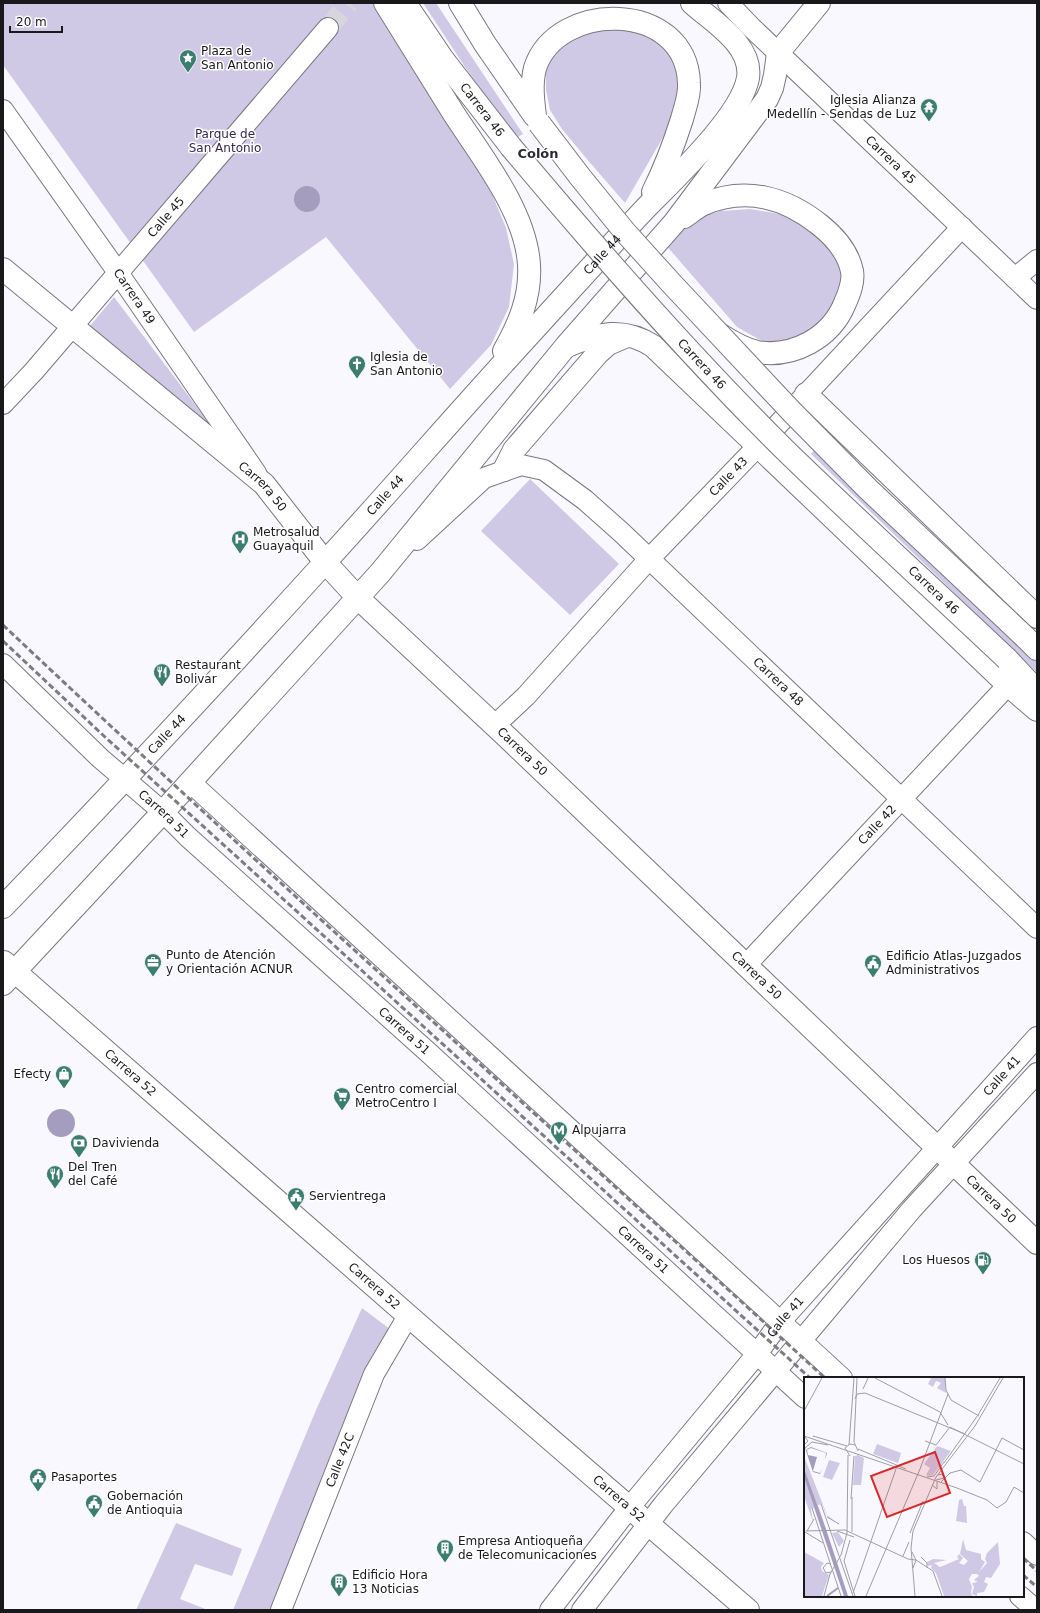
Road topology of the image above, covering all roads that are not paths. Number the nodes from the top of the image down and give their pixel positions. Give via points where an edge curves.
1 (385, 3) edge
2 (405, 3) edge
3 (460, 3) edge
4 (692, 3) edge
5 (728, 3) edge
6 (819, 3) edge
7 (328, 28) tunnel mouth
8 (778, 53) junction
9 (3, 110) edge
10 (537, 120) junction
11 (642, 212) junction
12 (674, 223) junction
13 (962, 227) junction
14 (1037, 260) edge
15 (3, 269) edge
16 (118, 272) junction
17 (1015, 278) junction
18 (1037, 299) edge
19 (72, 326) junction
20 (720, 334) junction
21 (628, 335) junction
22 (566, 346) junction
23 (490, 378) junction
24 (806, 394) junction
25 (3, 404) edge
26 (758, 446) junction
27 (504, 470) junction
28 (264, 484) junction
29 (649, 559) junction
30 (325, 562) junction
31 (380, 573) junction
32 (358, 598) junction
33 (1037, 617) edge
34 (1031, 643) edge
35 (3, 664) edge
36 (1008, 685) junction
37 (1037, 691) edge
38 (1037, 710) edge
39 (495, 725) junction
40 (125, 780) junction
41 (190, 782) junction
42 (901, 800) junction
43 (163, 812) junction
44 (3, 907) edge
45 (1037, 928) edge
46 (746, 965) junction
47 (7, 972) edge
48 (1037, 1036) edge
49 (1037, 1073) edge
50 (936, 1148) junction
51 (953, 1164) junction
52 (1037, 1243) edge
53 (408, 1316) junction
54 (780, 1322) junction
55 (801, 1341) junction
56 (756, 1354) junction
57 (775, 1371) junction
58 (841, 1377) edge
59 (804, 1397) edge
60 (630, 1508) junction
61 (648, 1524) junction
62 (1021, 1597) edge
63 (281, 1610) edge
64 (550, 1610) edge
65 (582, 1610) edge
66 (748, 1610) edge
67 (1036, 1610) edge

1 - 23 main road, Carrera 46 via 502,188 520,223 526,243 529,289 524,308
2 - 37 main road, Carrera 46, bridge via 442,58 511,147 644,302 784,449 1007,659
3 - 10 main road
4 - 11 main road, Calle 44 via 736,42 746,59 747,82 732,112 684,169
5 - 8 street, Carrera 45
6 - 8 main road
7 - 16 street, Calle 45
8 - 12 main road via 772,88 767,100
8 - 13 street, Carrera 45
9 - 16 street, Carrera 49
10 - 11 main road via 532,82 535,68 547,41 568,21 595,10 622,9 648,17 664,29 678,45 688,70 689,97 663,172
10 - 20 main road, bridge via 625,232
11 - 23 main road, Calle 44
12 - 20 main road via 704,204 725,198 747,195 769,198 790,205 809,217 827,231 844,250 852,272 850,290 842,310 831,327 815,340 797,349 777,353 756,352 737,345
12 - 22 main road
13 - 17 street, Carrera 45
13 - 24 street, Calle 43
14 - 17 street
15 - 19 main road, Carrera 50
16 - 19 street, Calle 45
16 - 28 street, Carrera 49
17 - 18 street, Carrera 45
19 - 25 street, Calle 45
19 - 28 main road, Carrera 50
20 - 34 main road, bridge via 792,412 868,488
21 - 22 main road, Carrera 46 via 613,333 595,336
21 - 26 main road, Carrera 46 via 643,339 653,346
21 - 27 main road via 608,344 598,353 514,450
22 - 31 main road
23 - 30 main road, Calle 44
24 - 26 street, Calle 43
24 - 33 main road
26 - 29 street, Calle 43
26 - 36 main road, Carrera 46
27 - 29 street, Carrera 48 via 521,465 544,470 585,500
27 - 31 street via 484,478
28 - 30 main road, Carrera 50
29 - 39 street, Calle 43 via 526,696
29 - 42 street, Carrera 48
30 - 32 main road, Carrera 50
30 - 40 main road, Calle 44
31 - 32 main road
32 - 39 main road, Carrera 50
32 - 41 main road
35 - 40 street, Carrera 51
36 - 38 main road, Carrera 46
36 - 42 street, Calle 42
39 - 46 main road, Carrera 50
40 - 43 street, Carrera 51
40 - 44 main road, Calle 44
41 - 43 main road
41 - 54 street
42 - 45 street, Carrera 48
42 - 46 street, Calle 42
43 - 47 main road
43 - 56 street, Carrera 51
46 - 50 main road, Carrera 50
47 - 53 main road, Carrera 52
48 - 50 street, Calle 41
49 - 51 street, Calle 41
50 - 51 main road, Carrera 50
50 - 54 street, Calle 41
51 - 52 main road, Carrera 50
51 - 55 street, Calle 41
53 - 60 main road, Carrera 52
53 - 63 street, Calle 42C via 374,1374
54 - 55 street
54 - 56 street, Calle 41
55 - 57 street, Calle 41
55 - 58 street
56 - 57 street, Carrera 51
56 - 60 street, Calle 41
57 - 59 street, Carrera 51
57 - 61 street, Calle 41
60 - 61 main road, Carrera 52
60 - 64 street, Calle 41
61 - 65 street, Calle 41
61 - 66 main road, Carrera 52
62 - 67 street

